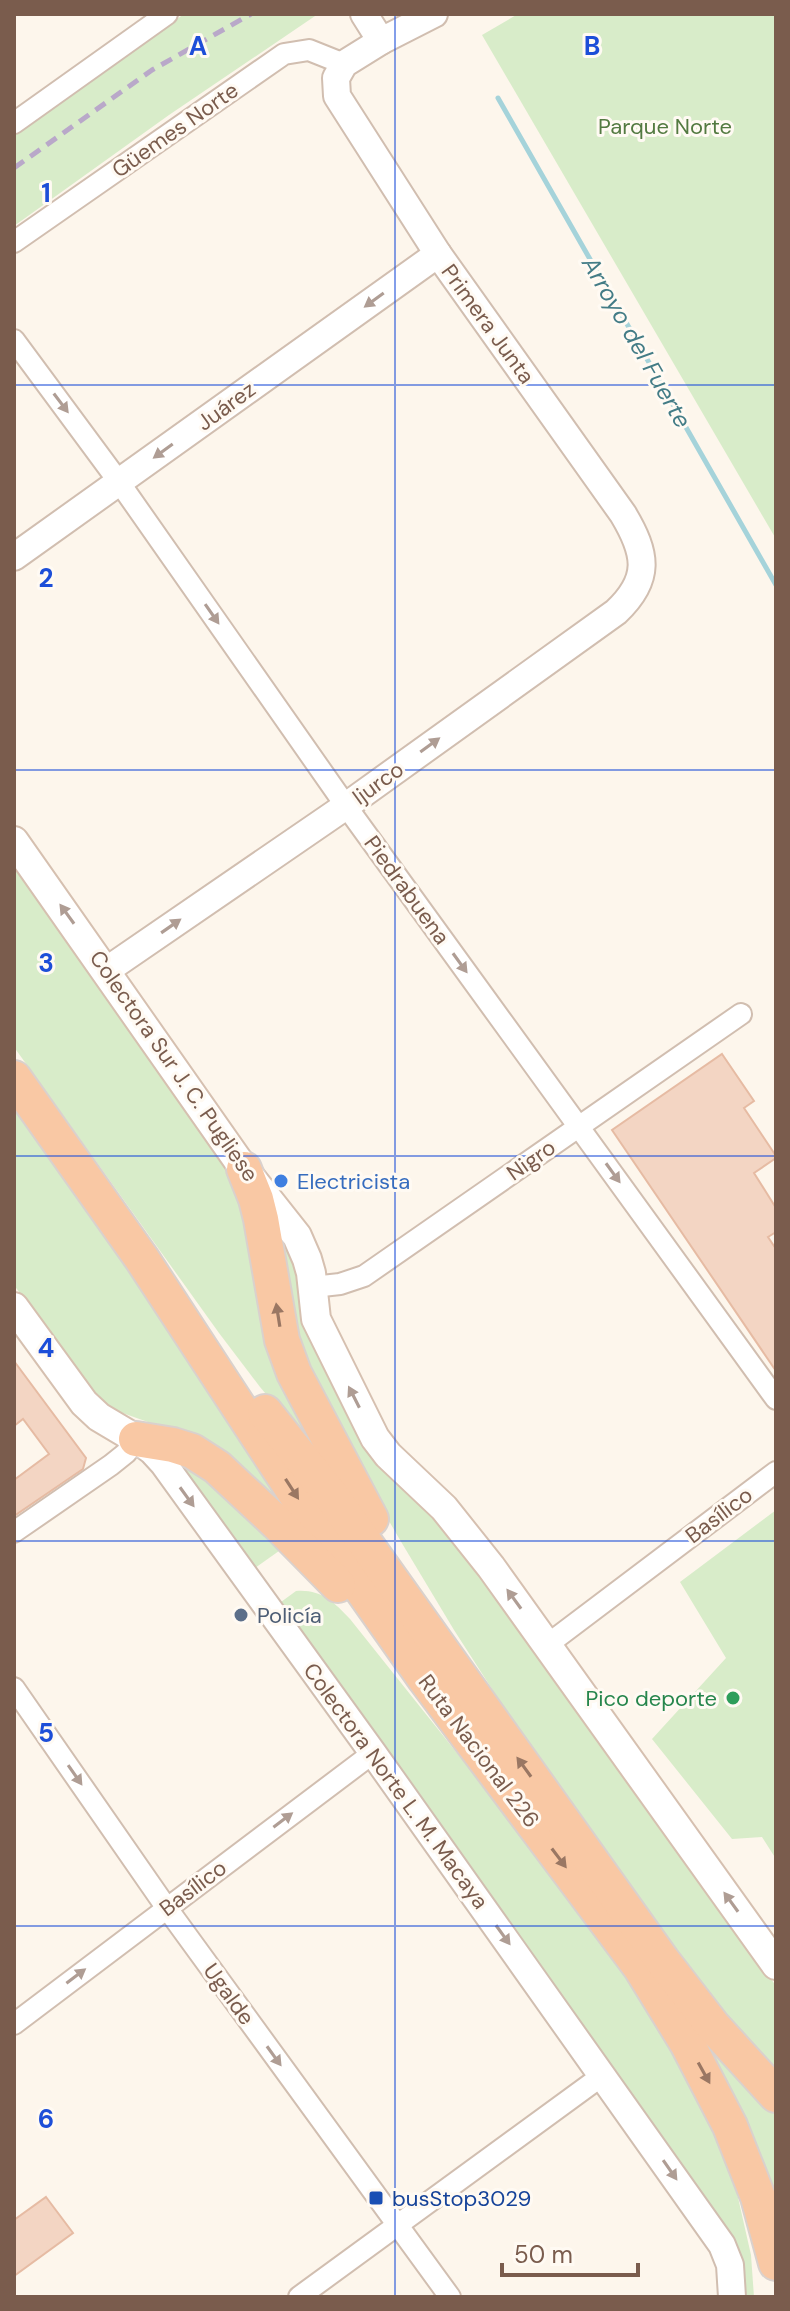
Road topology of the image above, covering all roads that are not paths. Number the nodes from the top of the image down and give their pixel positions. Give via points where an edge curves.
1 (167, 14) edge
2 (364, 14) edge
3 (434, 14) edge
4 (381, 41) junction
5 (344, 64) junction
6 (14, 123) edge
7 (14, 242) edge
8 (438, 254) junction
9 (14, 340) edge
10 (119, 482) junction
11 (14, 557) edge
12 (639, 584) joint
13 (346, 806) junction
14 (14, 841) edge
15 (107, 970) junction
16 (741, 1014) dead end
17 (14, 1078) edge
18 (580, 1127) junction
19 (244, 1169) junction
20 (313, 1287) junction
21 (14, 1307) edge
22 (776, 1399) edge
23 (136, 1439) junction
24 (776, 1472) edge
25 (14, 1532) edge
26 (547, 1645) junction
27 (436, 1670) junction
28 (14, 1688) edge
29 (373, 1753) junction
30 (166, 1907) junction
31 (776, 1965) edge
32 (14, 2024) edge
33 (603, 2075) junction
34 (776, 2095) edge
35 (395, 2224) junction
36 (776, 2263) edge
37 (299, 2297) edge
38 (450, 2297) edge
39 (732, 2297) edge

1 - 6 street
2 - 4 street
3 - 4 street
4 - 5 street
5 - 7 street, Güemes Norte via 309,50 284,54
5 - 8 street, Primera Junta via 335,83 342,107
8 -> 10 street, Juárez
8 - 12 street, Primera Junta via 633,530 641,557
9 -> 10 street, Piedrabuena
10 - 11 street, Juárez
10 -> 13 street, Piedrabuena
13 -> 12 street, Ijurco via 616,612
15 -> 13 street, Ijurco
13 -> 18 street, Piedrabuena
15 -> 14 main road, Colectora Sur J. C. Pugliese
15 - 19 main road, Colectora Sur J. C. Pugliese
16 - 18 street, Nigro
17 - 27 highway, Ruta Nacional 226 via 142,1259 333,1498
18 - 20 street, Nigro via 364,1276
18 -> 22 street, Piedrabuena
19 - 20 main road, Colectora Sur J. C. Pugliese via 297,1236
27 -> 19 highway via 294,1373 282,1340 259,1209
26 -> 20 main road, Colectora Sur J. C. Pugliese via 459,1525 375,1438 316,1319
21 - 23 main road, Colectora Norte L. M. Macaya via 84,1403
23 - 25 street via 111,1465
23 - 27 highway via 192,1451 217,1467
23 -> 29 street, Colectora Norte L. M. Macaya via 163,1463
24 - 26 street, Basílico
31 -> 26 main road, Colectora Sur J. C. Pugliese
34 -> 27 highway, Ruta Nacional 226 via 721,2036
27 -> 36 highway, Ruta Nacional 226 via 675,2022 746,2162
28 -> 30 street, Ugalde
30 -> 29 street, Basílico
29 -> 33 street, Colectora Norte L. M. Macaya
32 -> 30 street, Basílico
30 -> 35 street, Ugalde
33 - 35 street
33 -> 39 street, Colectora Norte L. M. Macaya via 722,2245 730,2265
35 - 37 street
35 - 38 street, Ugalde

